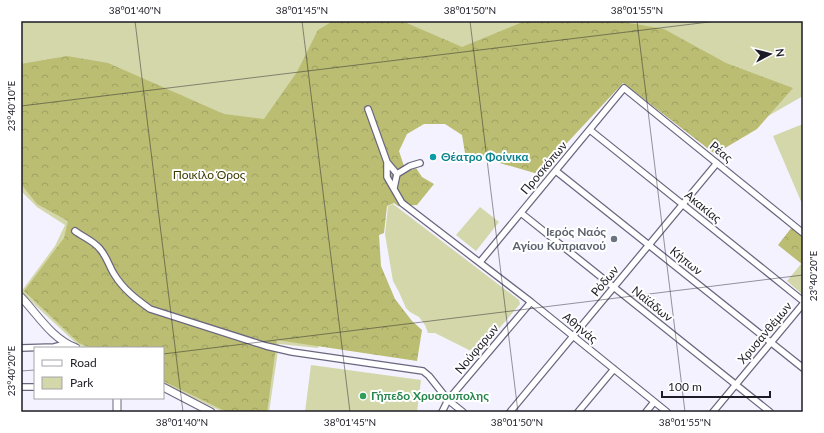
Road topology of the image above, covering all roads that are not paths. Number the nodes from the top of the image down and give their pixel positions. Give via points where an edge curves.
1 (624, 88) joint
2 (368, 109) dead end
3 (590, 130) junction
4 (387, 162) junction
5 (420, 163) dead end
6 (717, 163) junction
7 (556, 171) junction
8 (397, 174) junction
9 (394, 188) junction
10 (683, 205) junction
11 (521, 213) junction
12 (75, 231) dead end
13 (803, 233) edge
14 (649, 246) junction
15 (480, 262) junction
16 (614, 287) junction
17 (21, 297) edge
18 (803, 301) edge
19 (530, 302) junction
20 (803, 304) edge
21 (573, 336) junction
22 (771, 343) junction
23 (66, 344) junction
24 (54, 347) edge
25 (74, 347) edge
26 (21, 348) edge
27 (34, 348) edge
28 (803, 368) edge
29 (614, 369) junction
30 (736, 385) junction
31 (21, 387) edge
32 (34, 387) edge
33 (164, 387) edge
34 (117, 399) edge
35 (448, 400) junction
36 (654, 402) junction
37 (117, 412) edge
38 (211, 412) edge
39 (442, 412) edge
40 (463, 412) edge
41 (510, 412) edge
42 (578, 412) edge
43 (646, 412) edge
44 (667, 412) edge
45 (713, 412) edge
46 (770, 412) edge

1 - 3 street, Προσκόπων
1 - 6 street, Ρέας
2 - 4 street
3 - 7 street, Προσκόπων
3 - 10 street, Ακακίας
4 - 8 street
4 - 9 street, Αθηνάς via 387,177
5 - 8 street
6 - 10 street, Ρόδων
6 - 13 street, Ρέας
7 - 11 street, Προσκόπων
7 - 14 street, Κήπων
8 - 9 street
9 - 15 street, Αθηνάς via 402,203
10 - 14 street, Ρόδων
10 - 18 street, Ακακίας
11 - 15 street, Προσκόπων
11 - 16 street, Ναϊάδων
12 - 35 street via 100,248 122,285 150,309 266,346 423,371
14 - 16 street, Ρόδων
14 - 22 street, Κήπων
15 - 19 street, Αθηνάς
16 - 21 street, Ρόδων
16 - 30 street, Ναϊάδων
17 - 23 street via 44,326
19 - 21 street, Αθηνάς
19 - 35 street, Νούφαρων
20 - 22 street, Χρυσανθέμων
21 - 29 street, Αθηνάς
21 - 41 street, Ρόδων
22 - 28 street, Κήπων
22 - 30 street, Χρυσανθέμων
23 - 24 street
23 - 25 street
26 - 27 street
29 - 36 street, Αθηνάς
29 - 42 street
30 - 45 street, Χρυσανθέμων
30 - 46 street, Ναϊάδων
31 - 32 street
33 - 38 street
34 - 37 street
35 - 39 street, Νούφαρων
35 - 40 street
36 - 43 street
36 - 44 street, Αθηνάς

